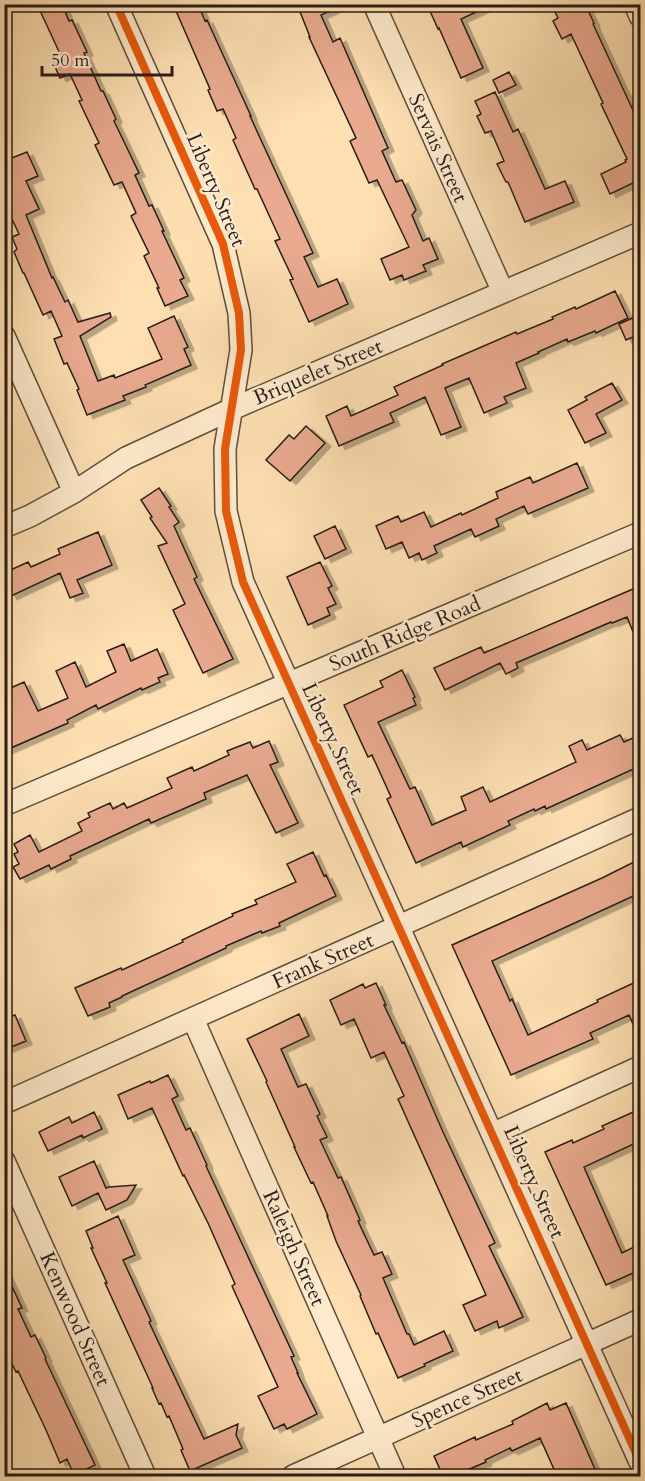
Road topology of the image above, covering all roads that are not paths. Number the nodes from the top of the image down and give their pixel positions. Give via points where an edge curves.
1 (116, 4) edge
2 (374, 4) edge
3 (635, 4) edge
4 (640, 16) edge
5 (640, 233) edge
6 (503, 292) junction
7 (4, 336) edge
8 (232, 409) junction
9 (74, 492) junction
10 (4, 527) edge
11 (640, 533) edge
12 (288, 684) junction
13 (4, 806) edge
14 (640, 818) edge
15 (399, 927) junction
16 (192, 1019) junction
17 (640, 1067) edge
18 (4, 1103) edge
19 (492, 1134) junction
20 (4, 1161) edge
21 (640, 1320) edge
22 (587, 1344) junction
23 (378, 1438) junction
24 (640, 1462) edge
25 (145, 1476) edge
26 (293, 1476) edge
27 (395, 1476) edge

1 - 8 street, Liberty Street via 223,244 239,313 241,350
2 - 6 street, Servais Street
3 - 4 street
5 - 6 street, Briquelet Street
6 - 8 street, Briquelet Street
7 - 9 street
8 - 9 street, Briquelet Street via 126,458
8 - 12 street, Liberty Street via 225,449 226,511 243,582
9 - 10 street, Briquelet Street
11 - 12 street, South Ridge Road
12 - 13 street, South Ridge Road
12 - 15 street, Liberty Street
14 - 15 street, Frank Street
15 - 16 street, Frank Street
15 - 19 street, Liberty Street
16 - 18 street, Frank Street
16 - 23 street, Raleigh Street
17 - 19 street
19 - 22 street, Liberty Street
20 - 25 street, Kenwood Street
21 - 22 street, Spence Street
22 - 23 street, Spence Street
22 - 24 street, Liberty Street
23 - 26 street, Spence Street
23 - 27 street, Raleigh Street

